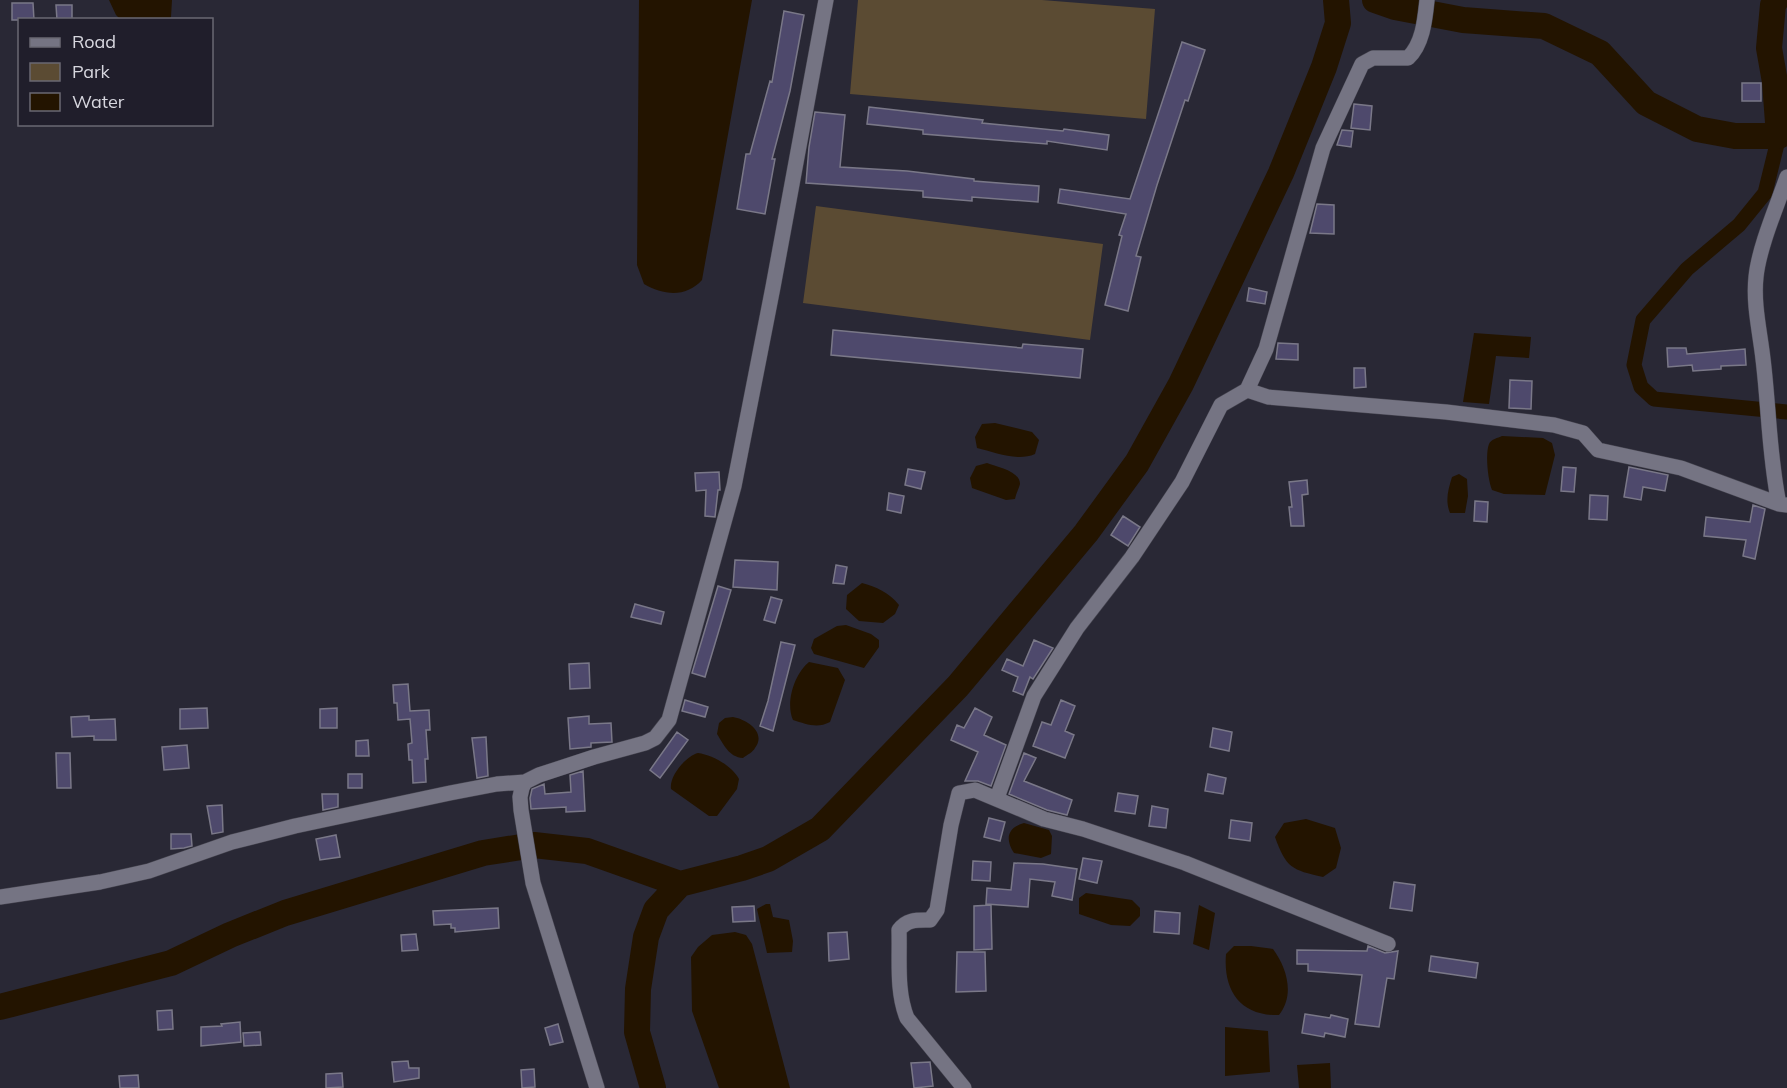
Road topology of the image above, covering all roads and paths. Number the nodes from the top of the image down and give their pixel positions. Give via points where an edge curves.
1 (826, 0) edge
2 (1427, 1) edge
3 (1787, 177) edge
4 (1247, 390) junction
5 (1783, 505) edge
6 (525, 782) junction
7 (997, 798) junction
8 (0, 897) edge
9 (1388, 944) dead end
10 (597, 1088) edge
11 (964, 1088) edge

1 - 6 street via 734,486 669,720 655,738 645,743
2 - 4 street via 1414,52 1408,58 1373,58 1362,64 1348,92 1323,148 1266,348
3 - 5 street via 1756,276 1772,471
4 - 5 street via 1268,397 1554,425 1583,433 1598,450 1682,468
4 - 7 street via 1221,405 1182,482 1132,557 1077,628 1034,696
6 - 8 street via 450,793 295,826 100,882
6 - 10 street via 521,810 533,883
7 - 9 street via 1044,819 1185,863
7 - 11 street via 975,790 959,794 937,910 930,920 911,920 899,930 900,989 907,1018

